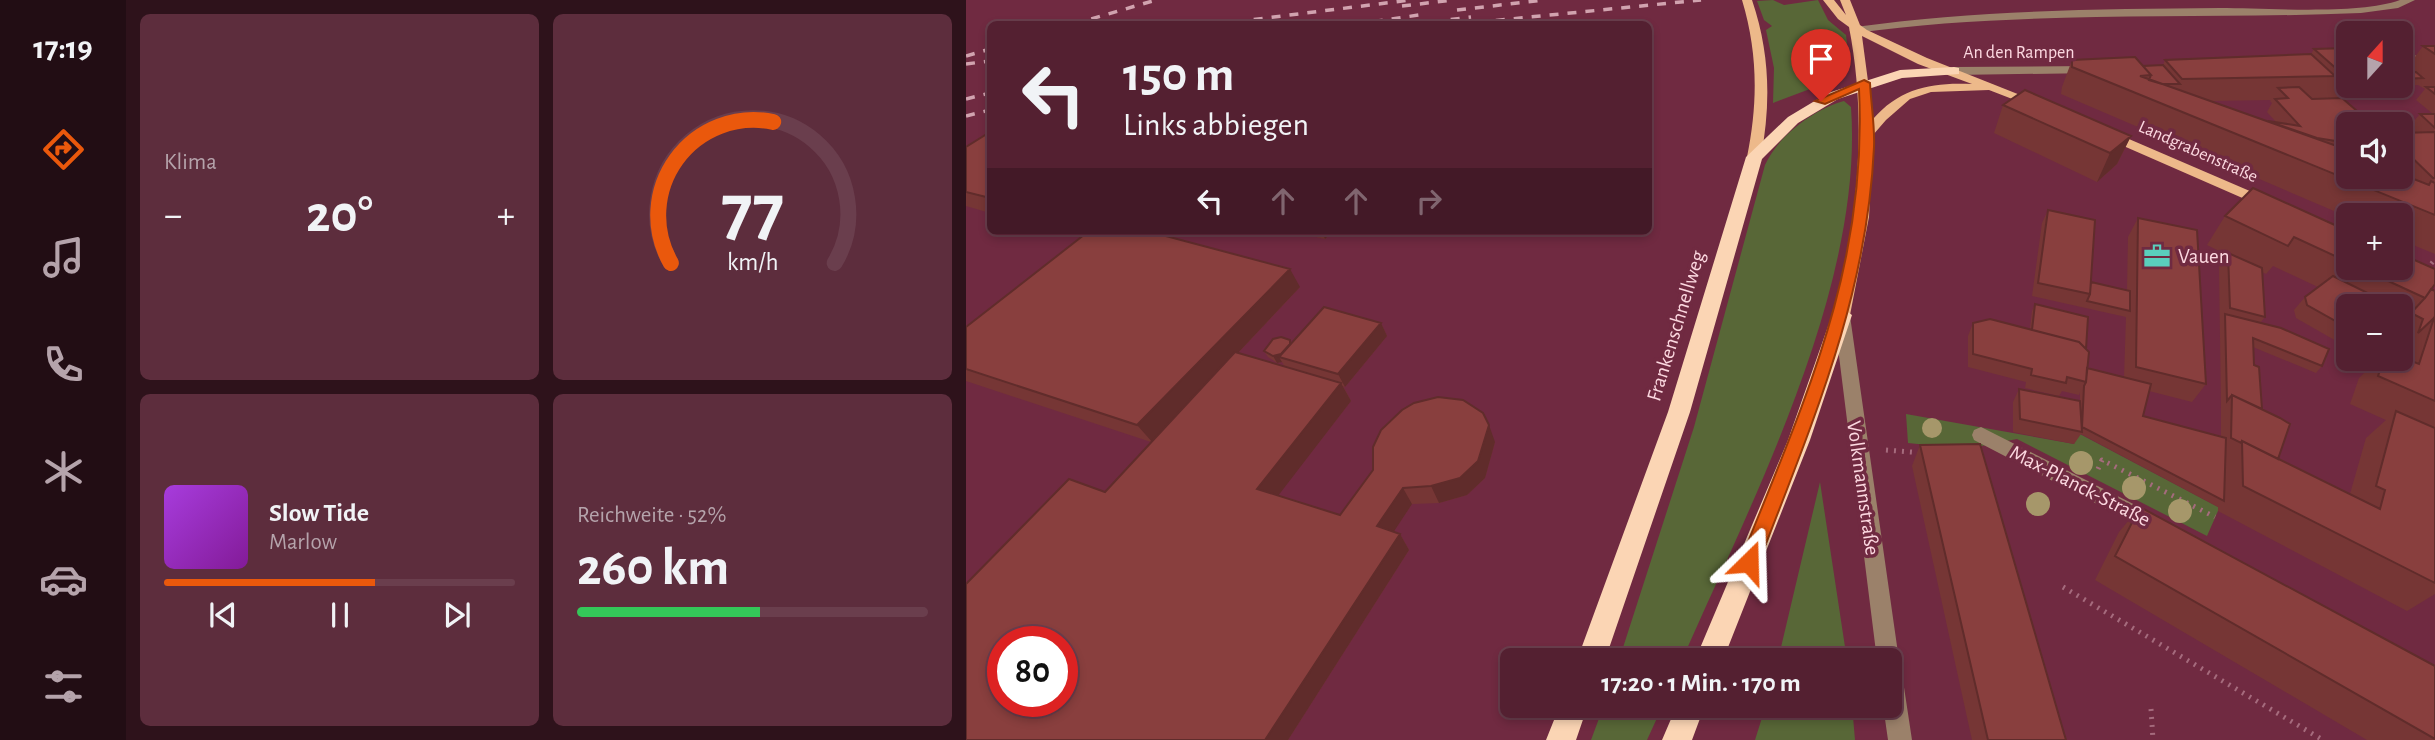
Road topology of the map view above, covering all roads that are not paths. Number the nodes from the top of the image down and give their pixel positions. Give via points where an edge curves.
1 (1746, 0) edge
2 (1828, 0) edge
3 (1845, 0) edge
4 (2410, 0) edge
5 (1855, 30) junction
6 (2435, 59) edge
7 (2413, 60) edge
8 (2109, 69) edge
9 (1954, 71) junction
10 (1864, 83) junction
11 (2001, 89) junction
12 (2054, 110) edge
13 (2091, 127) edge
14 (1868, 133) junction
15 (1754, 157) junction
16 (2280, 209) edge
17 (1842, 315) junction
18 (1981, 435) dead end
19 (2168, 531) edge
20 (1595, 648) edge
21 (1714, 648) edge
22 (1886, 648) edge
23 (1569, 718) edge
24 (1686, 718) edge
25 (1897, 718) edge
26 (1561, 740) edge
27 (1677, 740) edge
28 (1900, 740) edge

1 - 15 main road, Frankenschnellweg via 1760,43 1763,75
2 - 5 main road via 1835,14
3 - 5 main road
4 - 5 street via 2384,7 2303,10 1964,15
5 - 9 main road, An den Rampen
5 - 10 main road
6 - 7 street
8 - 9 street, An den Rampen
9 - 10 highway via 1900,74
9 - 11 main road
10 - 14 main road
10 - 15 highway via 1801,113
11 - 12 main road
11 - 14 main road via 1945,86 1916,91 1893,104
13 - 16 main road, Landgrabenstraße
14 - 17 main road via 1859,233
15 - 20 highway, Frankenschnellweg via 1679,412
17 - 21 highway via 1799,440
17 - 22 street, Volkmannstraße
18 - 19 street, Max-Planck-Straße
23 - 26 highway
24 - 27 highway
25 - 28 street

